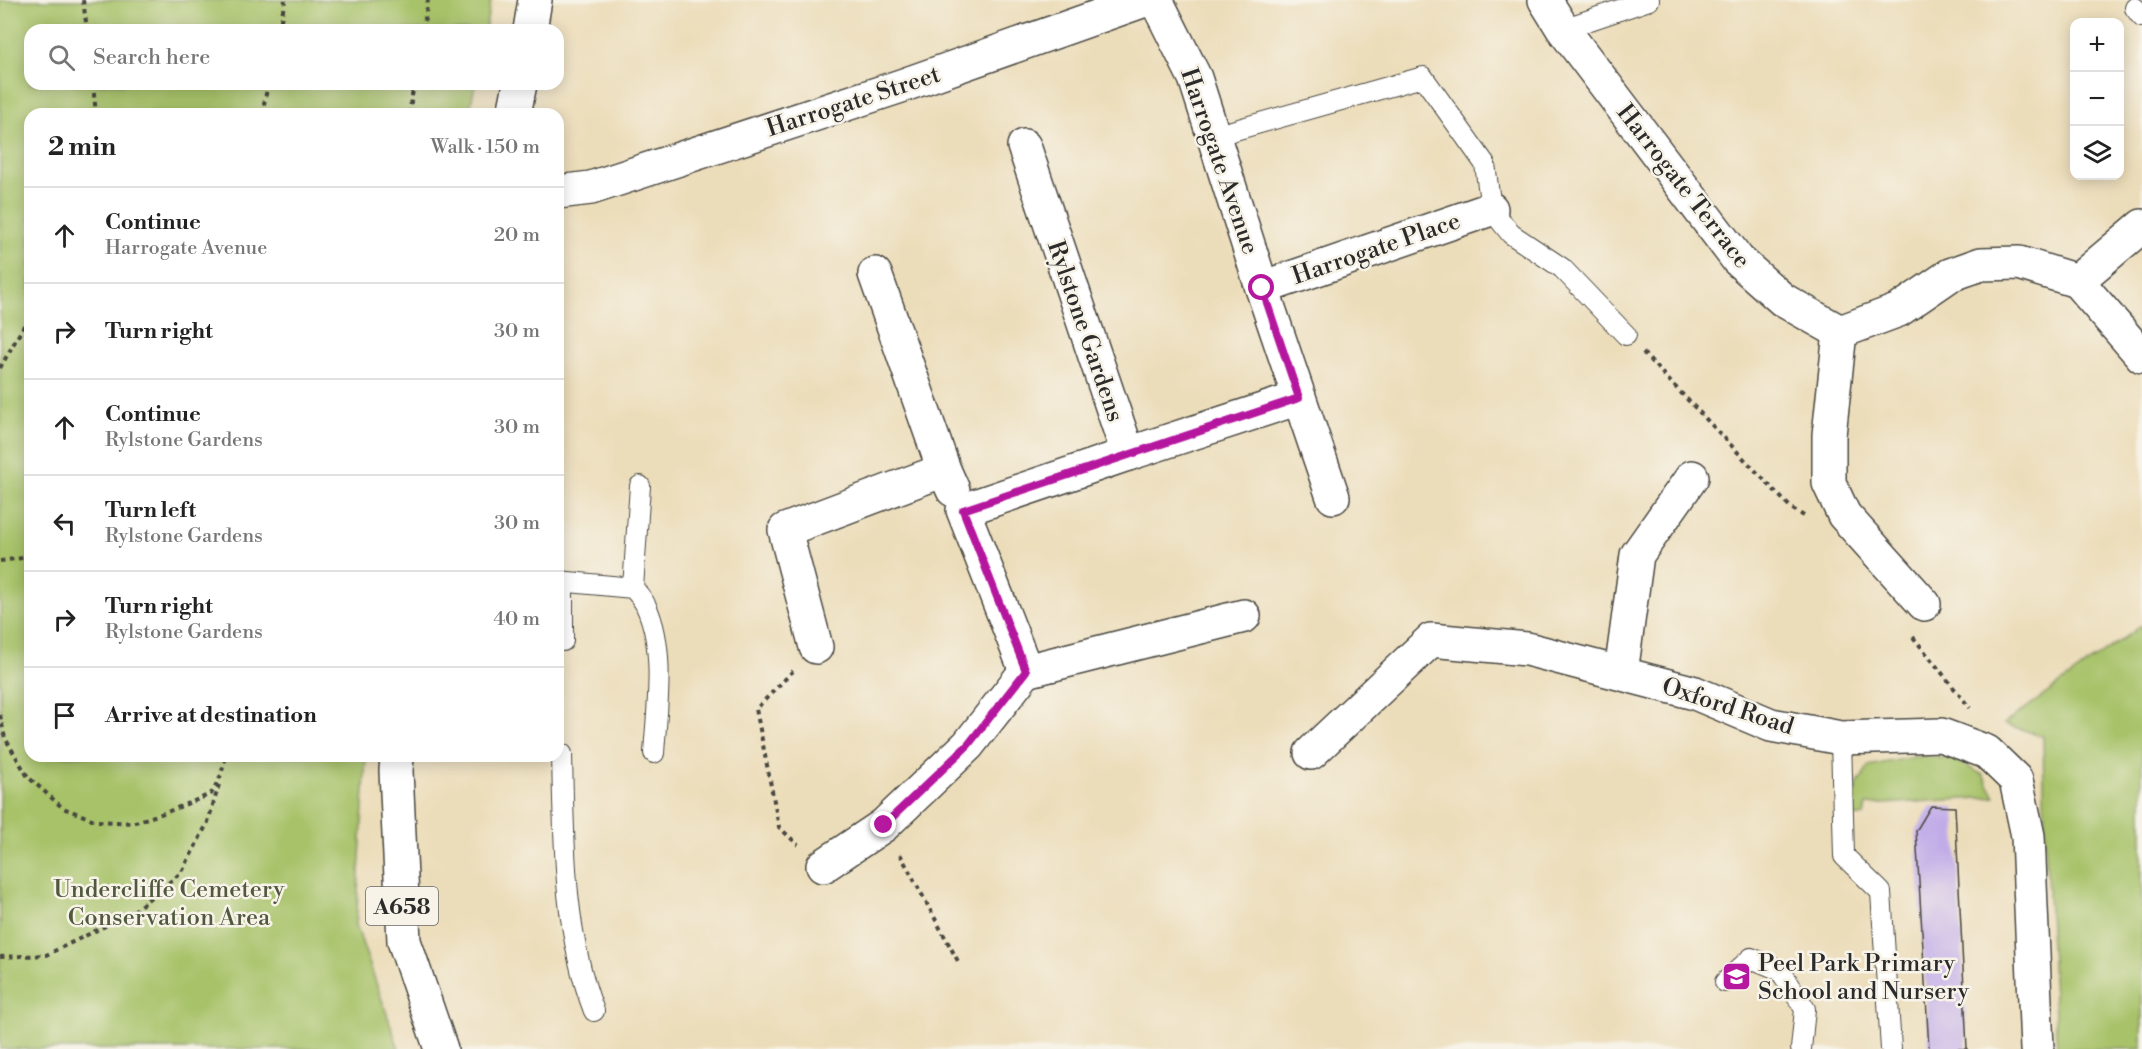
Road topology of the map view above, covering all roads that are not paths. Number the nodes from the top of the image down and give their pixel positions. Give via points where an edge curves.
1 (535, 0) edge
2 (1144, 0) edge
3 (1156, 0) edge
4 (1545, 0) edge
5 (1649, 0) edge
6 (531, 24) edge
7 (1563, 29) junction
8 (519, 90) edge
9 (515, 108) edge
10 (1214, 136) junction
11 (1024, 146) dead end
12 (564, 191) edge
13 (1491, 209) junction
14 (2142, 226) edge
15 (875, 274) dead end
16 (2077, 281) junction
17 (1262, 288) junction
18 (1840, 332) junction
19 (1626, 335) dead end
20 (2142, 356) edge
21 (1299, 398) junction
22 (1128, 454) junction
23 (944, 470) junction
24 (1692, 477) dead end
25 (640, 486) dead end
26 (1333, 497) dead end
27 (963, 510) junction
28 (564, 581) edge
29 (633, 588) junction
30 (1924, 604) dead end
31 (1244, 616) dead end
32 (816, 646) road end
33 (1026, 671) junction
34 (1621, 673) junction
35 (1841, 738) junction
36 (654, 753) dead end
37 (1311, 753) dead end
38 (397, 762) edge
39 (562, 762) edge
40 (824, 866) road end
41 (1725, 982) dead end
42 (594, 1011) dead end
43 (441, 1049) edge
44 (1801, 1049) edge
45 (1891, 1049) edge
46 (2037, 1049) edge

1 - 6 street
2 - 12 street, Harrogate Street via 835,108 591,188
3 - 10 street, Harrogate Avenue via 1195,78
4 - 7 street, Harrogate Terrace
5 - 7 lane
7 - 18 street, Harrogate Terrace via 1738,260 1783,300
8 - 9 street
10 - 13 lane via 1423,77 1485,164
10 - 17 street, Harrogate Avenue
11 - 22 street, Rylstone Gardens
13 - 17 street, Harrogate Place
13 - 19 lane via 1510,234 1562,268
14 - 16 street
15 - 23 street
16 - 18 street via 2019,263 1982,264 1950,275 1899,310
16 - 20 street
17 - 21 street, Harrogate Avenue
18 - 30 street via 1829,435 1829,483 1844,514
21 - 22 street
21 - 26 street, Harrogate Avenue
22 - 27 street, Rylstone Gardens
23 - 27 street
23 - 32 street via 785,530
24 - 34 street via 1637,555
25 - 29 lane
27 - 33 street
28 - 29 lane
29 - 36 lane via 654,625 659,678
31 - 33 street
33 - 40 street via 968,745 884,825
34 - 35 street, Oxford Road via 1695,693 1771,725
34 - 37 street, Oxford Road via 1527,649 1431,640
35 - 45 lane via 1844,856 1881,892
35 - 46 street, Oxford Road via 1941,735 1987,752 2016,780 2028,836
38 - 43 street, A658 via 404,941
39 - 42 lane via 564,853 572,926
41 - 44 lane via 1751,958 1780,970 1805,1009

